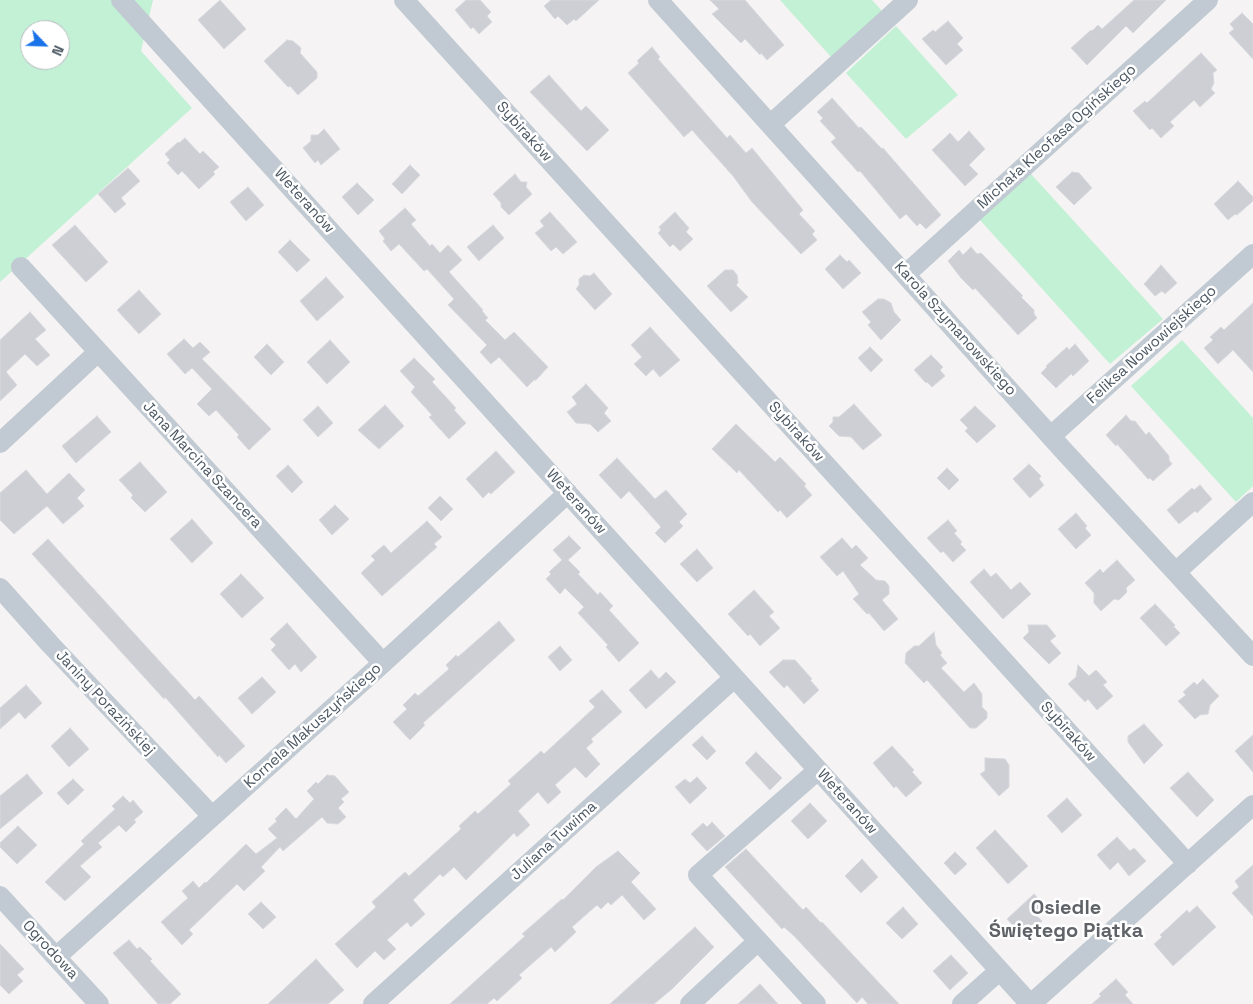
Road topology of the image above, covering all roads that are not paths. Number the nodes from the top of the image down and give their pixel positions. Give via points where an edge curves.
1 (121, 0) edge
2 (404, 0) edge
3 (658, 0) edge
4 (908, 0) edge
5 (1208, 0) edge
6 (771, 124) junction
7 (1253, 254) edge
8 (21, 267) dead end
9 (906, 274) junction
10 (98, 352) junction
11 (1051, 436) junction
12 (0, 443) edge
13 (568, 492) junction
14 (1253, 502) edge
15 (1176, 572) junction
16 (0, 588) edge
17 (1253, 656) edge
18 (383, 663) junction
19 (734, 678) junction
20 (818, 770) junction
21 (1253, 805) edge
22 (212, 816) junction
23 (1188, 864) junction
24 (0, 896) edge
25 (758, 941) junction
26 (56, 957) junction
27 (1000, 971) junction
28 (99, 1004) edge
29 (373, 1004) edge
30 (690, 1004) edge
31 (816, 1004) edge
32 (962, 1004) edge
33 (1031, 1004) edge

1 - 13 street, Weteranów
2 - 23 street, Sybiraków
3 - 6 street, Karola Szymanowskiego
4 - 6 street
5 - 9 street, Michała Kleofasa Ogińskiego
6 - 9 street, Karola Szymanowskiego
7 - 11 street, Feliksa Nowowiejskiego
8 - 10 street, Jana Marcina Szancera
9 - 11 street, Karola Szymanowskiego
10 - 12 street
10 - 18 street, Jana Marcina Szancera
11 - 15 street, Karola Szymanowskiego
13 - 18 street, Kornela Makuszyńskiego
13 - 19 street, Weteranów
14 - 15 street
15 - 17 street, Karola Szymanowskiego
16 - 22 street, Janiny Porazińskiej
18 - 22 street, Kornela Makuszyńskiego
19 - 20 street, Weteranów
19 - 29 street, Juliana Tuwima
20 - 25 street via 698,875
20 - 27 street, Weteranów
21 - 23 street
22 - 26 street, Kornela Makuszyńskiego
23 - 33 street
24 - 26 street, Ogrodowa
25 - 30 street
25 - 31 street
26 - 28 street, Ogrodowa
27 - 32 street
27 - 33 street, Weteranów

